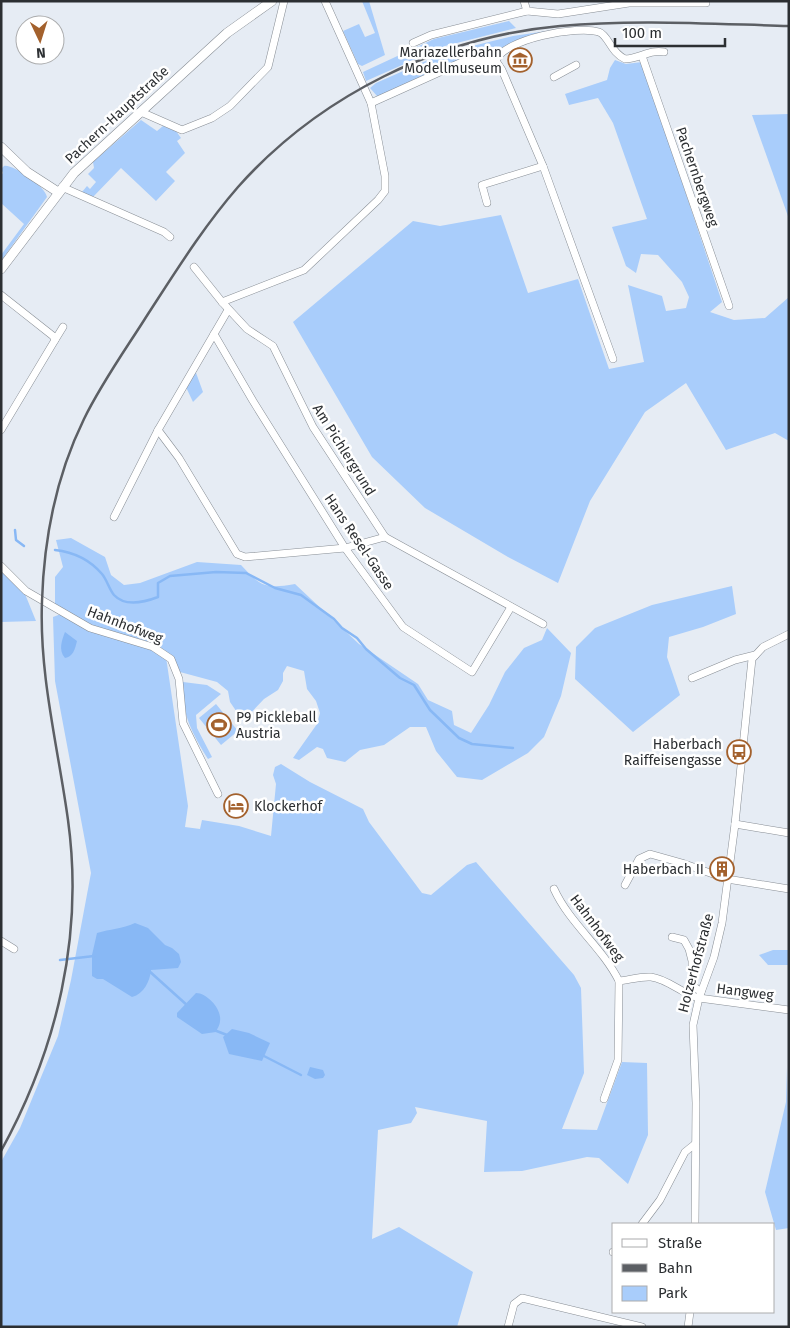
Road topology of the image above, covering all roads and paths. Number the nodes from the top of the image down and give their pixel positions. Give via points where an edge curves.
1 (272, 1) edge
2 (284, 1) edge
3 (325, 1) edge
4 (524, 1) edge
5 (629, 2) edge
6 (706, 3) dead end
7 (528, 11) junction
8 (413, 42) dead end
9 (664, 52) dead end
10 (642, 56) junction
11 (496, 62) junction
12 (576, 66) dead end
13 (554, 76) dead end
14 (371, 103) junction
15 (141, 112) junction
16 (1, 147) edge
17 (543, 166) junction
18 (60, 189) junction
19 (488, 203) dead end
20 (170, 237) dead end
21 (194, 267) dead end
22 (1, 269) edge
23 (1, 295) edge
24 (222, 302) junction
25 (729, 306) dead end
26 (228, 310) junction
27 (63, 327) dead end
28 (214, 334) junction
29 (55, 340) junction
30 (613, 359) dead end
31 (1, 430) edge
32 (158, 430) junction
33 (114, 517) dead end
34 (386, 537) junction
35 (345, 548) junction
36 (1, 566) edge
37 (511, 607) junction
38 (543, 624) dead end
39 (789, 634) edge
40 (755, 655) junction
41 (692, 678) dead end
42 (218, 794) dead end
43 (735, 824) junction
44 (789, 833) edge
45 (727, 878) junction
46 (624, 885) dead end
47 (789, 888) edge
48 (554, 889) dead end
49 (672, 938) dead end
50 (1, 941) edge
51 (14, 949) dead end
52 (619, 981) junction
53 (700, 995) junction
54 (789, 1010) edge
55 (604, 1099) dead end
56 (695, 1144) junction
57 (643, 1223) edge
58 (695, 1223) edge
59 (690, 1313) edge
60 (508, 1327) edge
61 (642, 1327) edge
62 (688, 1327) edge

1 - 15 main road, Pachern-Hauptstraße via 227,33
2 - 15 street via 268,67 230,106 212,118 182,130
3 - 14 street
4 - 7 street
5 - 6 street
5 - 7 street via 558,14
7 - 8 street
9 - 10 street via 652,51
10 - 11 street via 625,59 613,52 600,32 580,31 539,37 507,48 497,56
10 - 25 street, Pachernbergweg
11 - 14 street via 462,62
11 - 17 street
12 - 13 street
14 - 24 street via 385,176 382,197 304,270
15 - 18 main road, Pachern-Hauptstraße
16 - 18 main road via 27,172
17 - 19 street via 482,185
17 - 30 street
18 - 20 street
18 - 22 main road, Pachern-Hauptstraße
21 - 24 street
23 - 29 street
24 - 26 street
26 - 28 street
26 - 34 street, Am Pichlergrund via 247,329 273,346 312,427
27 - 29 street
28 - 32 street
28 - 35 street, Hans Resel-Gasse
29 - 31 street
32 - 33 street
32 - 35 street via 179,458 237,554 244,558
34 - 35 street
34 - 37 street, Am Pichlergrund
35 - 37 street, Hans Resel-Gasse via 403,627 472,672
36 - 42 street, Hahnhofweg via 26,591 90,628 153,647 171,659 179,679 183,723
37 - 38 street, Am Pichlergrund
39 - 40 street via 763,647
40 - 41 street
40 - 43 street, Holzerhofstraße via 751,665
43 - 44 street
43 - 45 street, Holzerhofstraße
45 - 46 street via 650,854 639,859
45 - 47 street
45 - 53 street, Holzerhofstraße via 722,923
48 - 52 street, Hahnhofweg via 564,909 603,952
49 - 53 street via 684,940 689,949 692,985
50 - 51 street
52 - 53 street, Hahnhofweg via 651,977 686,995
52 - 55 street, Hahnhofweg via 618,1060
53 - 54 street, Hangweg
53 - 56 street, Holzerhofstraße via 692,1036
56 - 57 street via 685,1152 660,1200
56 - 58 street, Holzerhofstraße
59 - 62 street
60 - 61 street via 514,1304 522,1298

